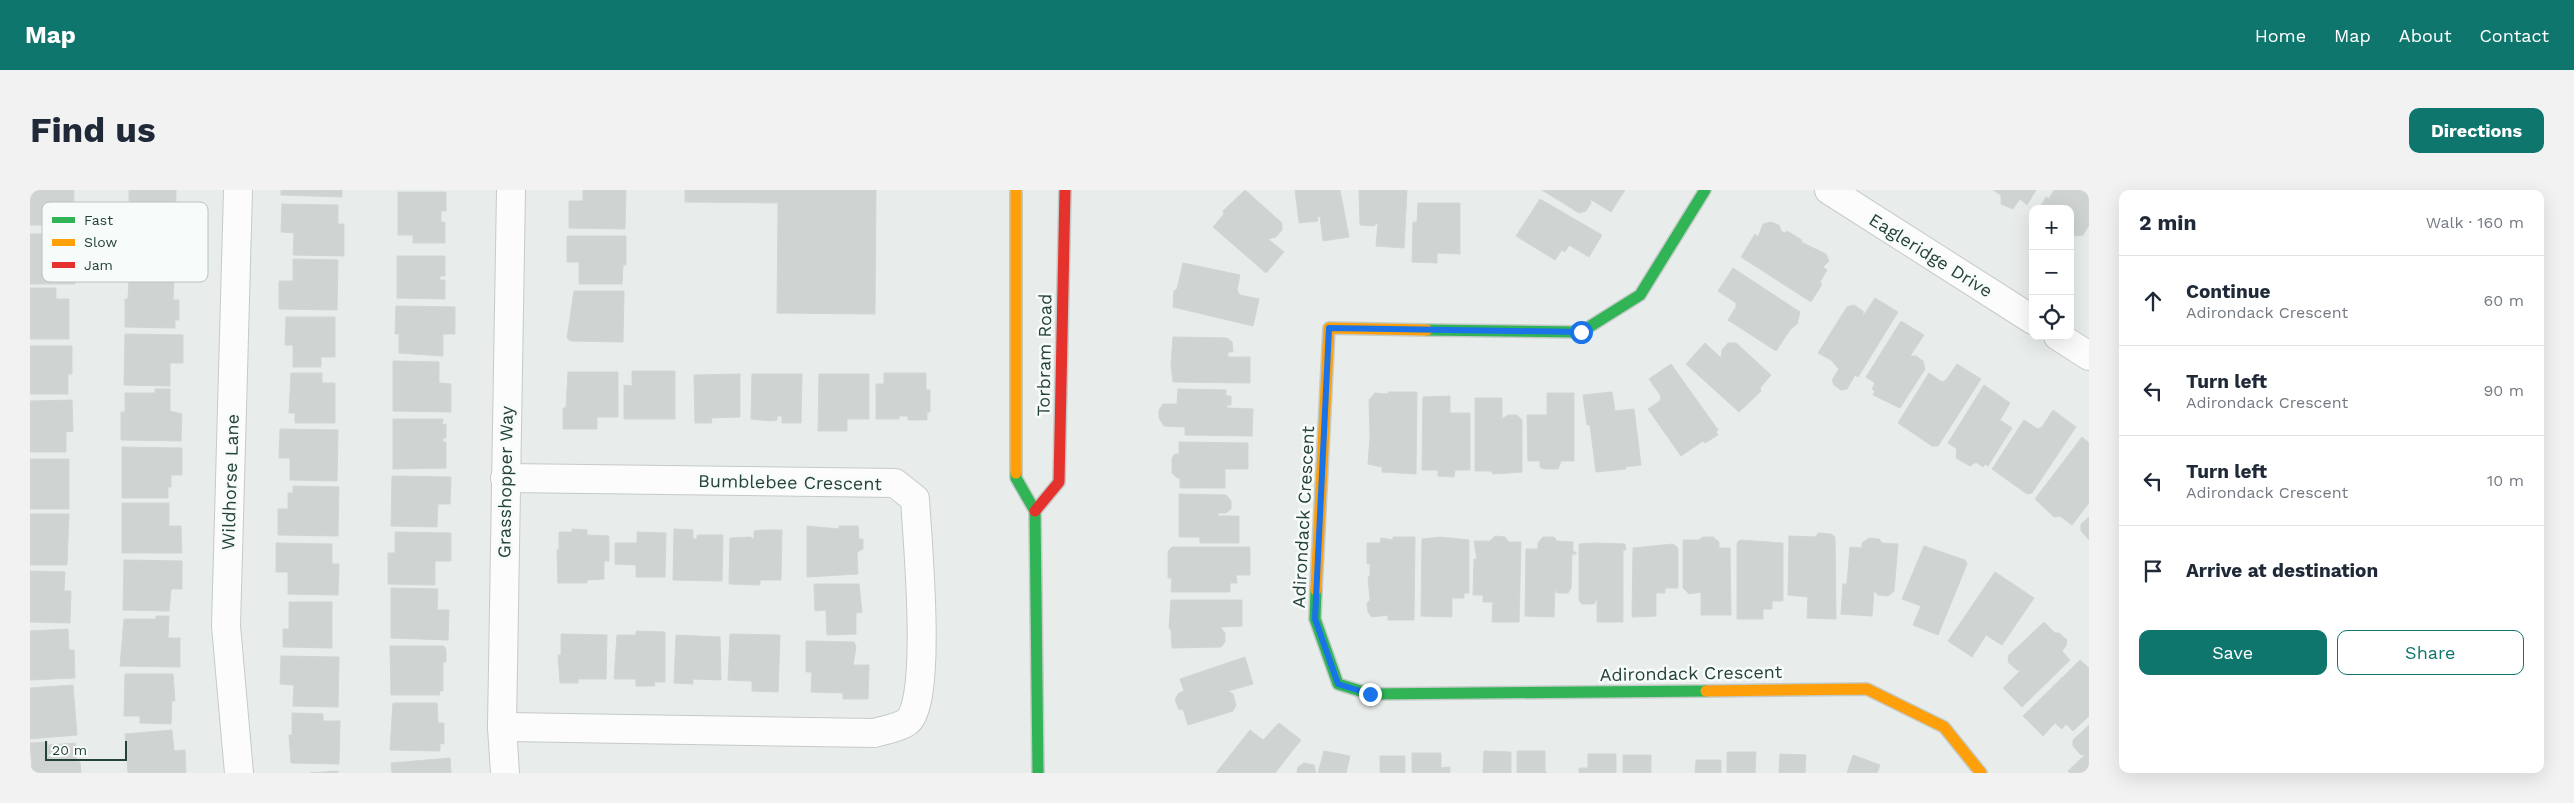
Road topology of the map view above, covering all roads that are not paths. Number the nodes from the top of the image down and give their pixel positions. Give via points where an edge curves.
1 (238, 190) edge
2 (510, 190) edge
3 (1016, 190) edge
4 (1065, 190) edge
5 (1705, 190) edge
6 (1829, 190) edge
7 (2029, 317) edge
8 (2064, 340) edge
9 (2089, 356) edge
10 (505, 478) junction
11 (1035, 511) junction
12 (502, 727) junction
13 (239, 773) edge
14 (505, 773) edge
15 (1038, 773) edge
16 (1981, 773) edge

1 - 13 street, Wildhorse Lane via 226,626
2 - 10 street, Grasshopper Way
3 - 11 street, Torbram Road via 1016,478
4 - 11 street, Torbram Road via 1059,482
5 - 16 street, Adirondack Crescent via 1640,295 1581,332 1329,328 1315,619 1338,684 1370,694 1867,689 1944,727
6 - 7 street, Eagleridge Drive
8 - 9 street
10 - 12 street, Grasshopper Way
10 - 12 street, Bumblebee Crescent via 895,484 915,499 922,646 917,709 907,723 874,733
11 - 15 street, Torbram Road
12 - 14 street, Grasshopper Way

